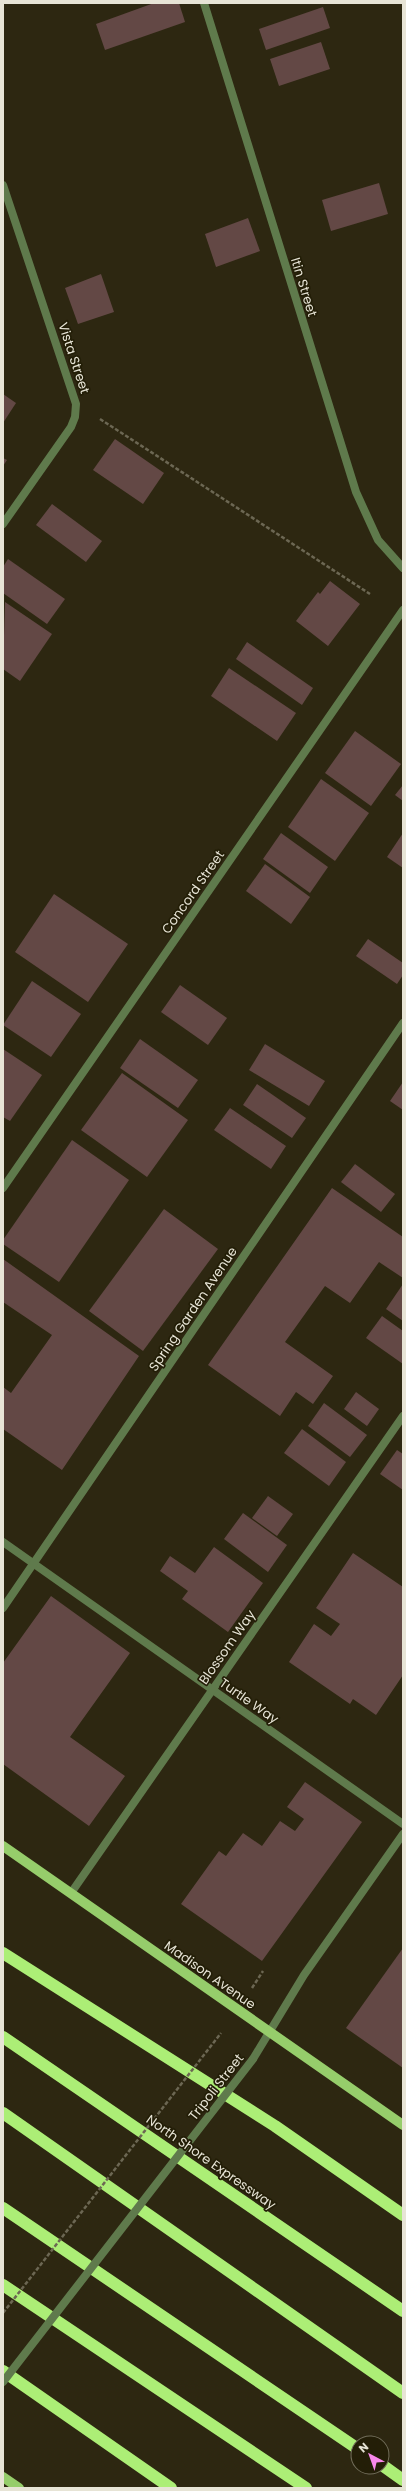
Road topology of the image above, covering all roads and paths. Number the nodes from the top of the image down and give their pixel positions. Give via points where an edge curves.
1 (204, 3) edge
2 (3, 185) edge
3 (76, 404) junction
4 (3, 524) edge
5 (403, 568) edge
6 (370, 594) dead end
7 (403, 610) edge
8 (403, 1023) edge
9 (3, 1188) edge
10 (403, 1416) edge
11 (3, 1542) edge
12 (33, 1564) junction
13 (3, 1608) edge
14 (212, 1690) junction
15 (403, 1824) edge
16 (403, 1834) edge
17 (3, 1846) edge
18 (71, 1893) junction
19 (3, 1953) edge
20 (270, 2032) junction
21 (221, 2034) dead end
22 (3, 2036) edge
23 (3, 2114) edge
24 (403, 2125) edge
25 (3, 2208) edge
26 (403, 2215) edge
27 (3, 2284) edge
28 (403, 2312) edge
29 (3, 2313) edge
30 (3, 2371) edge
31 (3, 2382) edge
32 (403, 2393) edge
33 (350, 2444) edge
34 (390, 2471) edge
35 (3, 2477) edge
36 (403, 2480) edge
37 (19, 2488) edge
38 (171, 2488) edge
39 (306, 2488) edge

1 - 5 street, Itin Street via 356,492 378,540
2 - 3 street, Vista Street
3 - 4 street, Vista Street via 75,418 70,427
3 - 6 path
7 - 9 street, Concord Street
8 - 12 street, Spring Garden Avenue
10 - 14 street, Blossom Way
11 - 12 street, Turtle Way
12 - 13 street, Spring Garden Avenue
12 - 14 street, Turtle Way
14 - 15 street, Turtle Way
14 - 18 street, Blossom Way
16 - 20 street, Tripoli Street via 304,1975
17 - 18 main road, Madison Avenue
18 - 20 main road, Madison Avenue
19 - 26 highway via 275,2126
20 - 24 main road, Madison Avenue
20 - 31 street, Tripoli Street, bridge via 253,2059
21 - 29 path, bridge
22 - 28 highway, North Shore Expressway
23 - 32 highway
25 - 33 highway
27 - 39 highway
30 - 38 highway
34 - 36 highway
35 - 37 main road

